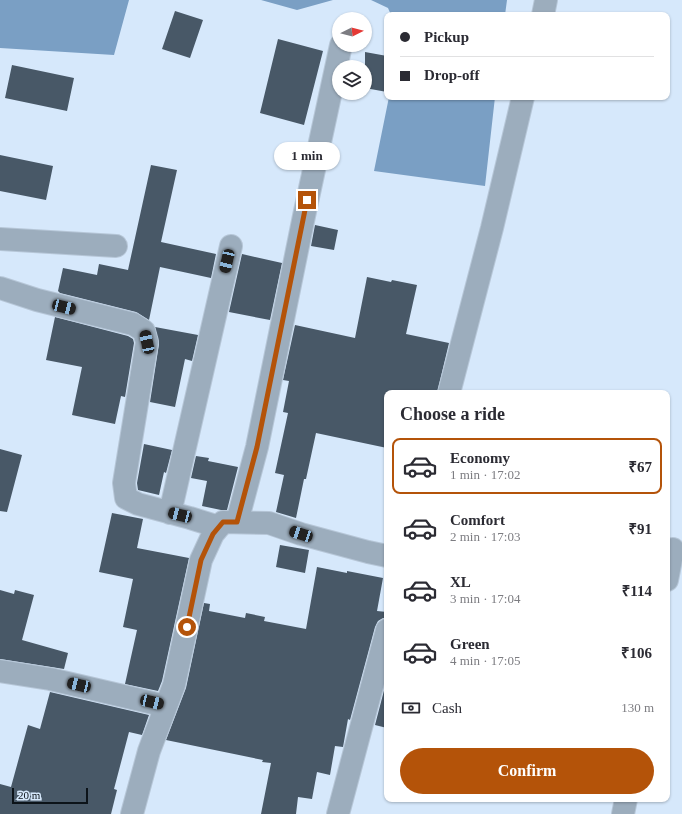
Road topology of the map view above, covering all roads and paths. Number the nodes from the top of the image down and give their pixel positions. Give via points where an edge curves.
1 (546, 0) edge
2 (543, 12) edge
3 (339, 52) edge
4 (522, 100) edge
5 (0, 239) edge
6 (116, 246) dead end
7 (231, 246) dead end
8 (0, 288) edge
9 (450, 390) edge
10 (170, 512) junction
11 (228, 525) junction
12 (674, 549) edge
13 (384, 555) edge
14 (670, 567) edge
15 (384, 641) edge
16 (0, 671) edge
17 (166, 706) junction
18 (625, 802) edge
19 (132, 814) edge
20 (338, 814) edge
21 (623, 814) edge

1 - 2 street
3 - 11 street via 257,447
4 - 9 street
5 - 6 street
7 - 10 street
8 - 10 street via 133,324 144,330 147,342 124,482 126,498 138,504
10 - 11 street
11 - 13 street via 269,523
11 - 17 street via 213,534 201,560 174,685
12 - 14 street
15 - 20 street
16 - 17 street via 50,679
17 - 19 street via 149,751
18 - 21 street

